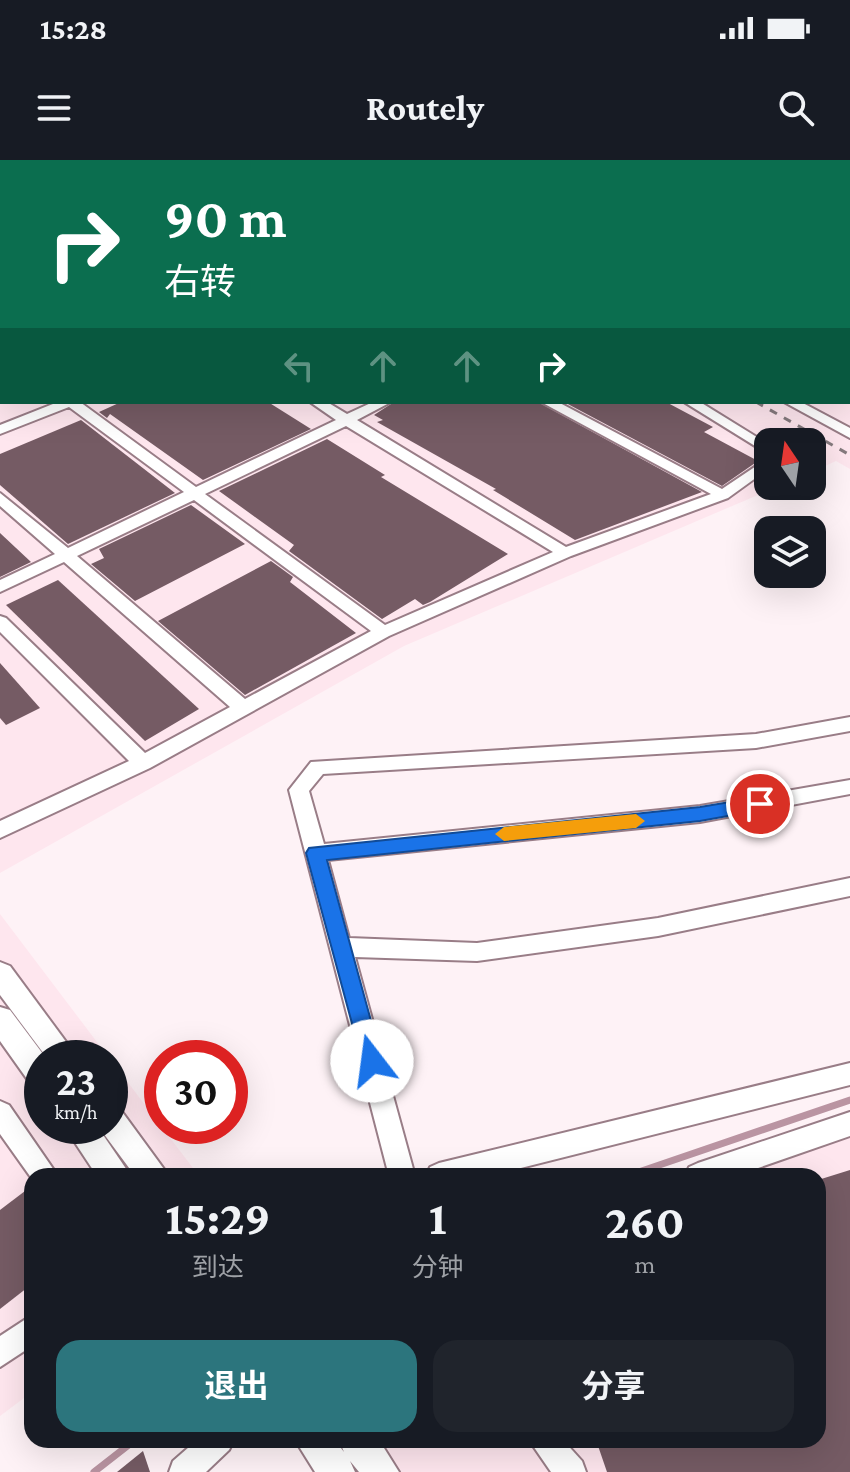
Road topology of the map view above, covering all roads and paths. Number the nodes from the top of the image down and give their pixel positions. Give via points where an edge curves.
1 (65, 404) edge
2 (73, 404) edge
3 (320, 404) edge
4 (380, 404) edge
5 (552, 404) edge
6 (694, 404) edge
7 (795, 404) edge
8 (347, 420) junction
9 (0, 430) edge
10 (850, 434) edge
11 (754, 441) edge
12 (754, 472) edge
13 (196, 494) junction
14 (723, 495) junction
15 (0, 498) edge
16 (565, 553) junction
17 (66, 555) junction
18 (0, 587) edge
19 (0, 622) edge
20 (383, 632) junction
21 (244, 709) junction
22 (850, 724) edge
23 (143, 763) junction
24 (850, 787) edge
25 (0, 830) edge
26 (316, 853) junction
27 (850, 887) edge
28 (341, 947) junction
29 (0, 974) edge
30 (0, 1019) edge
31 (50, 1040) edge
32 (24, 1052) edge
33 (850, 1074) edge
34 (0, 1113) edge
35 (850, 1124) edge
36 (128, 1142) edge
37 (92, 1144) edge
38 (39, 1168) edge
39 (110, 1168) edge
40 (148, 1168) edge
41 (400, 1168) edge
42 (471, 1168) edge
43 (721, 1168) edge
44 (24, 1335) edge
45 (0, 1353) edge
46 (210, 1448) edge
47 (319, 1448) edge
48 (363, 1448) edge
49 (551, 1448) edge
50 (184, 1472) edge
51 (337, 1472) edge
52 (381, 1472) edge
53 (571, 1472) edge

1 - 9 street
2 - 13 street
3 - 8 street
4 - 8 street
5 - 14 street
6 - 11 street
7 - 10 street
8 - 13 street
8 - 16 street
12 - 14 street
13 - 17 street
13 - 20 street
14 - 16 street
15 - 17 street
16 - 20 street
17 - 18 street
17 - 21 street
19 - 23 street
20 - 21 street
21 - 23 street
22 - 26 street via 756,741 318,767 299,790
23 - 25 street
24 - 26 street via 700,814
26 - 28 street
27 - 28 street via 658,927 477,952
28 - 41 street
29 - 31 main road
30 - 32 main road
33 - 42 street
34 - 38 street
35 - 43 street
36 - 40 main road
37 - 39 main road
44 - 45 street
46 - 50 street
47 - 51 main road
48 - 52 main road
49 - 53 street

